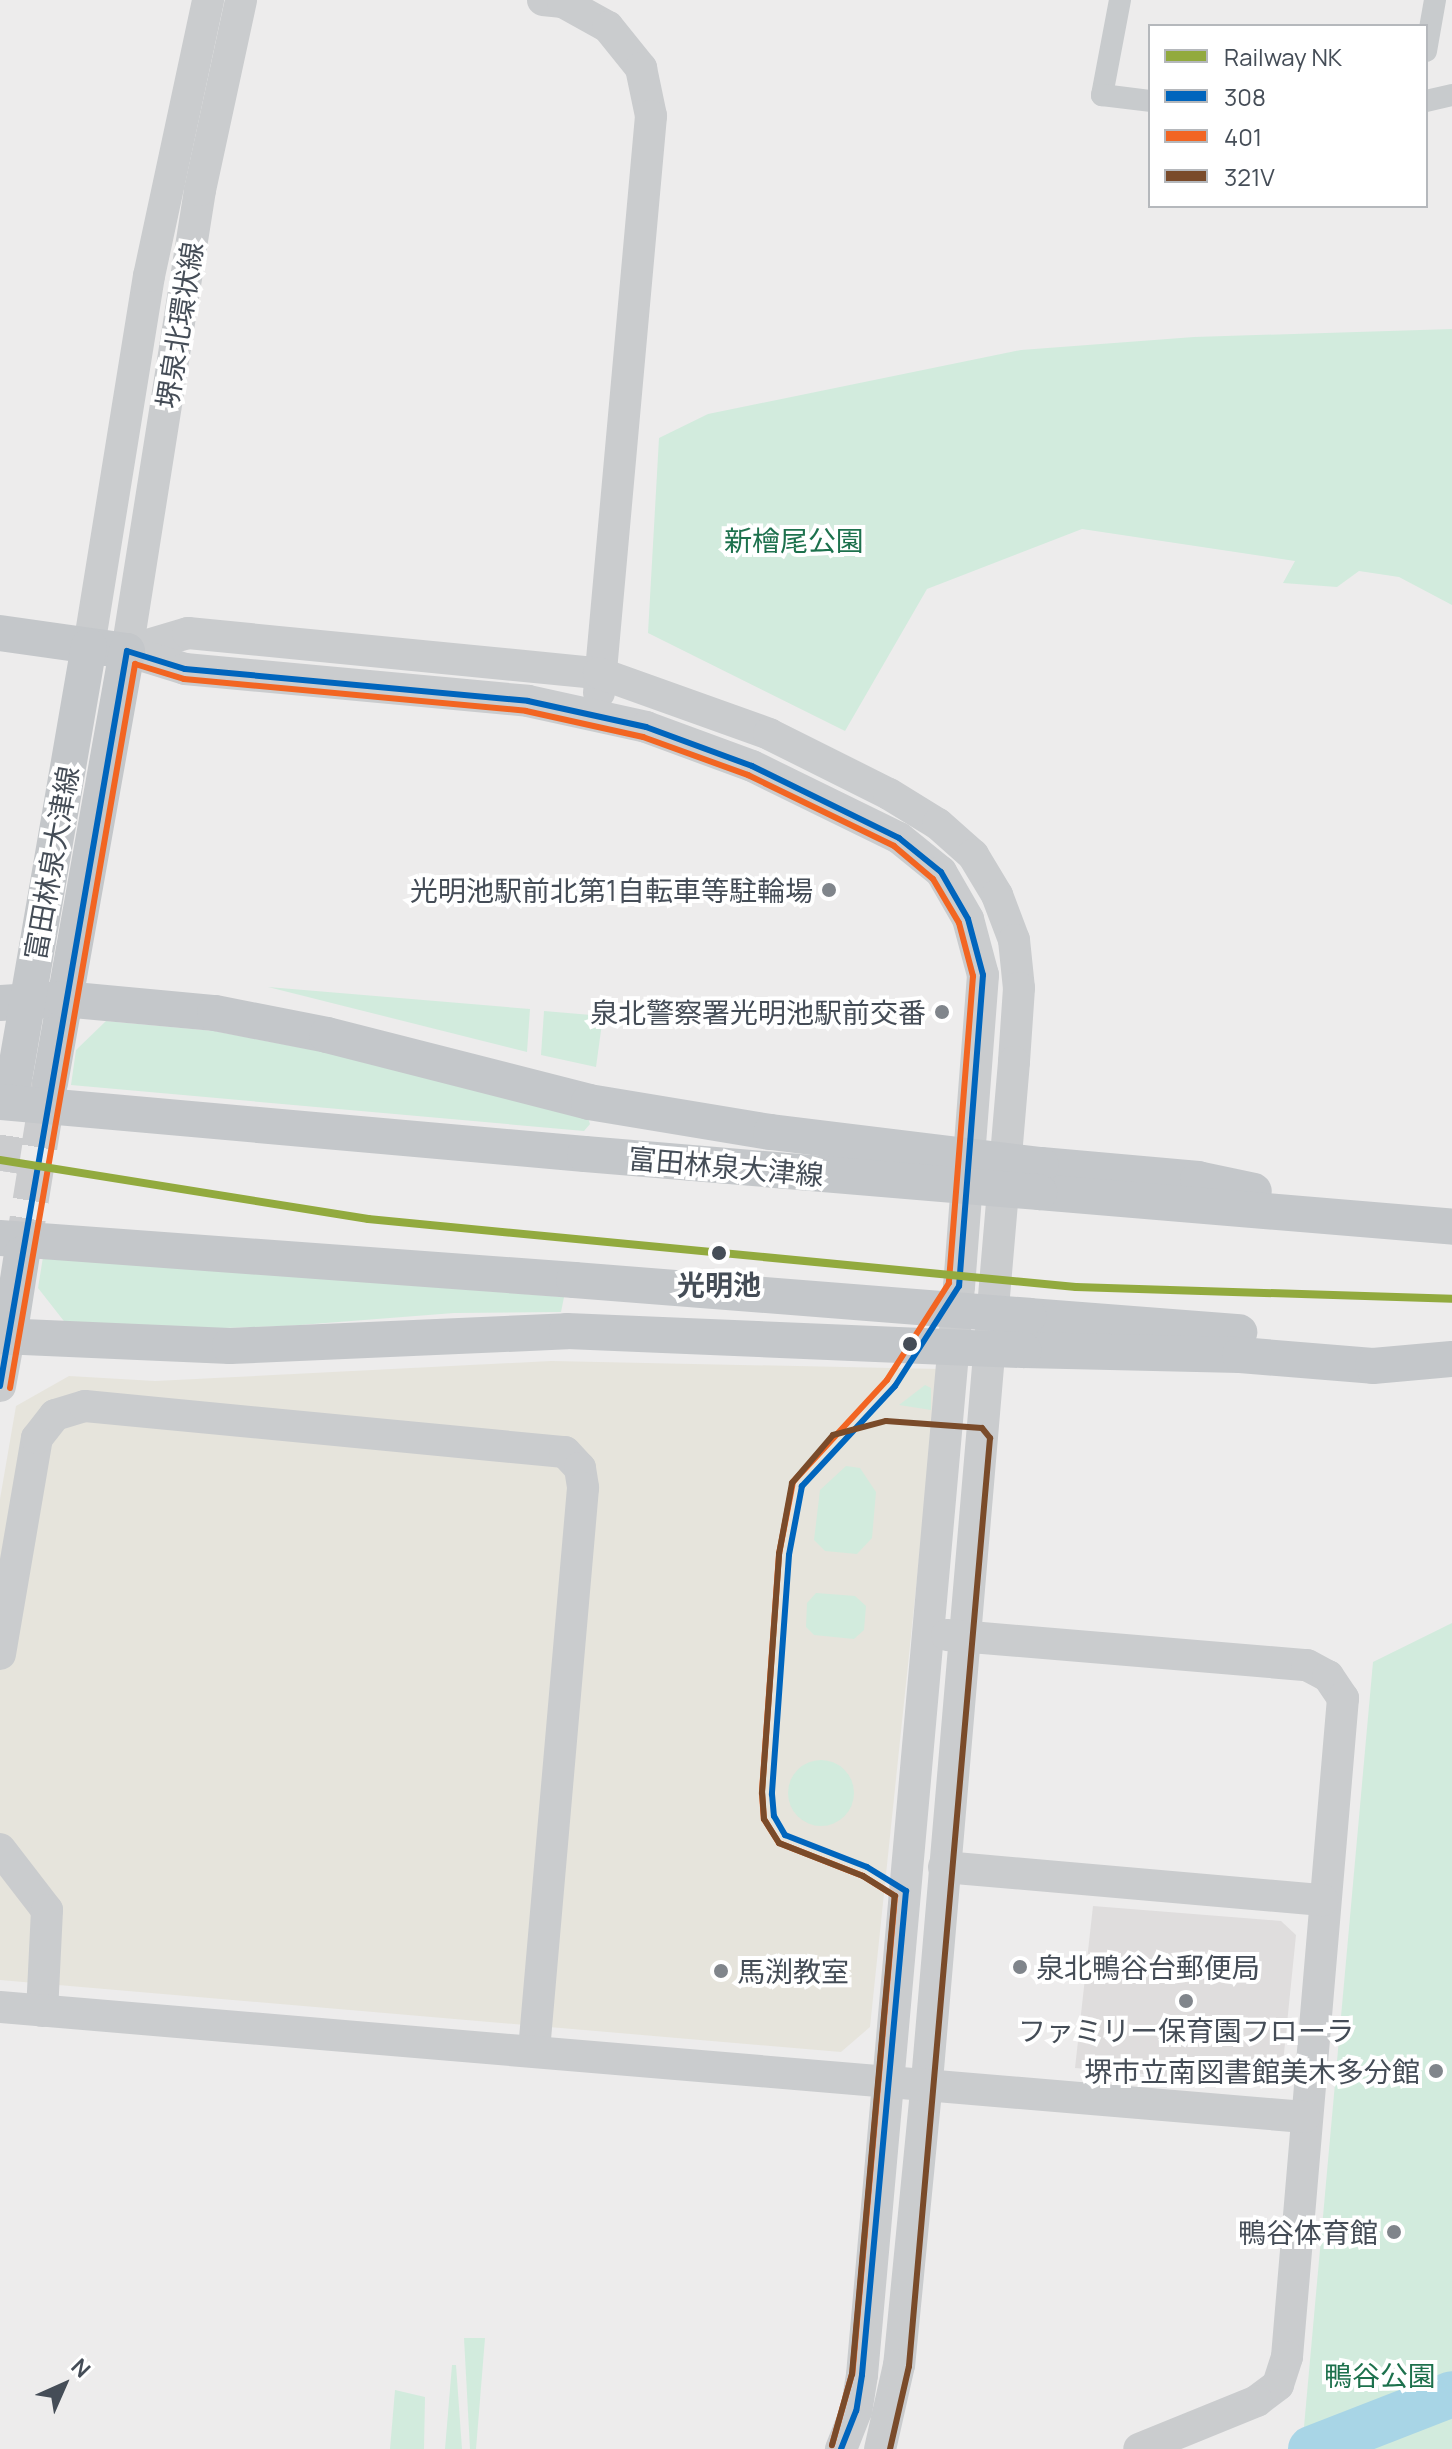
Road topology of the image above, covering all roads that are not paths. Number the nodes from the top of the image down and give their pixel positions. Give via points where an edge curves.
1 (208, 0) edge
2 (241, 0) edge
3 (543, 0) edge
4 (1120, 0) edge
5 (1435, 0) edge
6 (1428, 40) edge
7 (1452, 95) edge
8 (1148, 101) edge
9 (1428, 101) edge
10 (0, 633) edge
11 (89, 646) junction
12 (127, 651) junction
13 (599, 673) junction
14 (600, 715) junction
15 (63, 999) junction
16 (13, 1003) edge
17 (50, 1082) tunnel mouth
18 (7, 1091) edge
19 (1040, 1179) junction
20 (1438, 1226) edge
21 (11, 1246) edge
22 (1026, 1333) junction
23 (4, 1336) edge
24 (1452, 1348) edge
25 (1452, 1359) edge
26 (0, 1386) edge
27 (928, 1633) junction
28 (966, 1637) junction
29 (0, 1654) edge
30 (0, 1849) edge
31 (944, 1867) junction
32 (1323, 1900) junction
33 (0, 2007) edge
34 (42, 2011) junction
35 (534, 2050) junction
36 (888, 2080) junction
37 (927, 2081) junction
38 (1304, 2117) junction
39 (884, 2447) edge
40 (841, 2449) edge
41 (1139, 2449) edge

1 - 11 street, 堺泉北環状線 via 149,276
2 - 12 street, 堺泉北環状線 via 200,190
3 - 13 street via 563,2 608,27 641,68 651,116
4 - 8 street via 1102,95
5 - 6 street
7 - 9 street
10 - 11 main road
11 - 12 main road
11 - 16 main road, 富田林泉大津線
12 - 13 street via 188,633
12 - 14 street via 185,669 528,701
12 - 15 main road, 富田林泉大津線
13 - 14 street
13 - 28 street via 769,734 938,824 973,855 1014,940 1017,1017
14 - 27 street via 752,766 899,838 941,872 968,919 983,975
15 - 16 main road
15 - 17 main road, 富田林泉大津線
15 - 19 main road, bridge via 243,1018 589,1102
16 - 18 main road, 富田林泉大津線
18 - 19 main road, 富田林泉大津線, bridge via 585,1154
19 - 20 main road, 富田林泉大津線
21 - 22 main road, bridge via 574,1280
21 - 23 main road
22 - 23 main road, bridge via 567,1331 230,1346
22 - 24 main road
22 - 25 main road via 1373,1366
23 - 26 street
27 - 28 street
27 - 36 street
28 - 31 street
28 - 32 street via 1307,1665 1328,1676 1343,1698
29 - 35 street via 37,1438 55,1415 85,1406 565,1452 580,1468 583,1488
30 - 34 street via 47,1910
31 - 32 street
31 - 37 street
32 - 38 street
33 - 34 street
34 - 35 street
35 - 36 street
36 - 37 street
36 - 40 street via 862,2375 856,2411
37 - 38 street
37 - 39 street via 899,2365
38 - 41 street via 1287,2357 1278,2385 1257,2401

